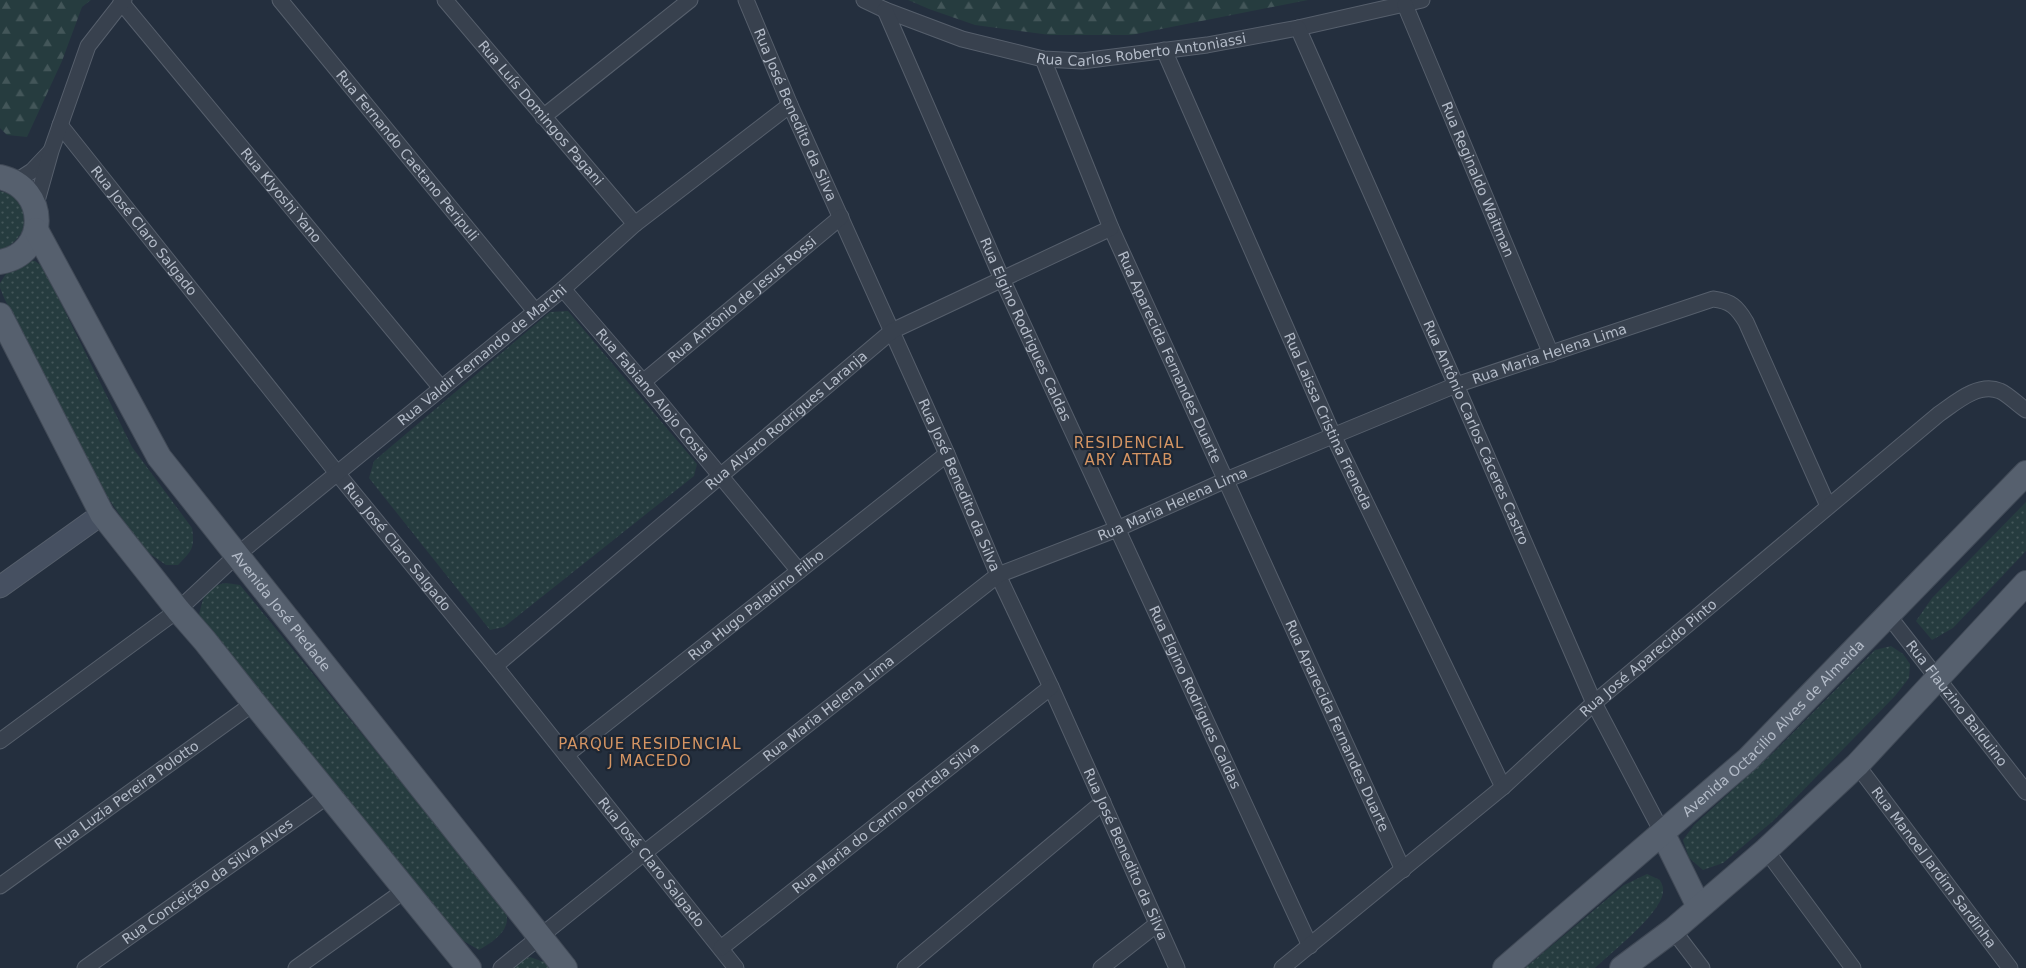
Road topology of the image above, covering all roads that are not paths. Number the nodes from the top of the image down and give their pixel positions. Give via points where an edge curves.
1 (280, 0) edge
2 (445, 0) edge
3 (690, 0) edge
4 (746, 0) edge
5 (864, 0) edge
6 (1422, 0) edge
7 (122, 1) edge
8 (1405, 4) junction
9 (885, 10) junction
10 (1298, 28) junction
11 (1164, 50) junction
12 (1043, 59) junction
13 (790, 105) junction
14 (543, 117) junction
15 (60, 125) junction
16 (51, 151) junction
17 (8, 180) edge
18 (841, 217) junction
19 (36, 219) junction
20 (635, 224) junction
21 (1111, 228) junction
22 (0, 262) edge
23 (1002, 279) junction
24 (563, 289) junction
25 (535, 311) junction
26 (0, 316) edge
27 (892, 331) junction
28 (1551, 354) junction
29 (643, 382) junction
30 (1456, 385) junction
31 (440, 388) junction
32 (2026, 410) edge
33 (1333, 435) junction
34 (947, 454) junction
35 (337, 473) junction
36 (2026, 473) edge
37 (720, 476) junction
38 (1226, 480) junction
39 (1828, 506) junction
40 (102, 514) junction
41 (1117, 529) junction
42 (237, 555) junction
43 (799, 571) junction
44 (998, 575) junction
45 (2026, 584) edge
46 (0, 587) edge
47 (178, 610) junction
48 (1888, 615) junction
49 (495, 666) junction
50 (1938, 677) junction
51 (1051, 687) junction
52 (1594, 703) junction
53 (254, 704) junction
54 (0, 741) edge
55 (566, 755) junction
56 (1857, 765) junction
57 (1502, 787) junction
58 (2026, 792) edge
59 (329, 795) junction
60 (1103, 802) junction
61 (1663, 834) junction
62 (1766, 850) junction
63 (644, 853) junction
64 (1403, 870) junction
65 (0, 886) edge
66 (406, 890) junction
67 (1699, 907) junction
68 (1157, 924) junction
69 (1673, 930) junction
70 (540, 937) junction
71 (1310, 946) junction
72 (721, 948) junction
73 (85, 968) edge
74 (296, 968) edge
75 (468, 968) edge
76 (501, 968) edge
77 (566, 968) edge
78 (736, 968) edge
79 (905, 968) edge
80 (1101, 968) edge
81 (1178, 968) edge
82 (1282, 968) edge
83 (1505, 968) edge
84 (1622, 968) edge
85 (1702, 968) edge
86 (1853, 968) edge
87 (2010, 968) edge

1 - 25 street, Rua Fernando Caetano Peripuli
2 - 14 street, Rua Luís Domingos Pagani
3 - 14 street
4 - 13 street, Rua José Benedito da Silva
5 - 9 street, Rua Carlos Roberto Antoniassi
6 - 8 street, Rua Carlos Roberto Antoniassi
7 - 15 street via 88,46
7 - 31 street, Rua Klyoshi Yano
8 - 10 street, Rua Carlos Roberto Antoniassi
8 - 28 street, Rua Reginaldo Waitman
9 - 12 street, Rua Carlos Roberto Antoniassi via 962,39
9 - 23 street, Rua Elgino Rodrigues Caldas
10 - 11 street, Rua Carlos Roberto Antoniassi
10 - 30 street, Rua Antônio Carlos Cáceres Castro
11 - 12 street, Rua Carlos Roberto Antoniassi via 1082,61
11 - 33 street, Rua Laissa Cristina Freneda
12 - 21 street, Rua Aparecida Fernandes Duarte
13 - 18 street, Rua José Benedito da Silva
13 - 20 street, Rua Valdir Fernando de Marchi
14 - 20 street, Rua Luís Domingos Pagani
15 - 16 street
15 - 35 street, Rua José Claro Salgado
16 - 17 street via 32,171
16 - 19 street
17 - 19 main road, Avenida José Piedade via 31,197
18 - 27 street, Rua José Benedito da Silva
18 - 29 street, Rua Antônio de Jesus Rossi
19 - 22 main road via 31,243 22,254
19 - 42 main road, Avenida José Piedade via 159,457
20 - 24 street, Rua Valdir Fernando de Marchi
21 - 23 street, Rua Alvaro Rodrigues Laranja
21 - 38 street, Rua Aparecida Fernandes Duarte
23 - 27 street, Rua Alvaro Rodrigues Laranja
23 - 41 street, Rua Elgino Rodrigues Caldas
24 - 25 street, Rua Valdir Fernando de Marchi
24 - 29 street, Rua Fabiano Alojo Costa
25 - 31 street, Rua Valdir Fernando de Marchi
26 - 40 main road
27 - 34 street, Rua José Benedito da Silva
27 - 37 street, Rua Alvaro Rodrigues Laranja
28 - 30 street, Rua Maria Helena Lima
28 - 39 street, Rua Maria Helena Lima via 1712,299 1725,300 1739,310 1746,322
29 - 37 street, Rua Fabiano Alojo Costa
30 - 33 street, Rua Maria Helena Lima
30 - 52 street, Rua Antônio Carlos Cáceres Castro
31 - 35 street, Rua Valdir Fernando de Marchi
32 - 39 street, Rua José Aparecido Pinto via 2000,391 1983,389 1963,397
33 - 38 street, Rua Maria Helena Lima
33 - 57 street, Rua Laissa Cristina Freneda
34 - 43 street, Rua Hugo Paladino Filho
34 - 44 street, Rua José Benedito da Silva
35 - 42 street, Rua Valdir Fernando de Marchi
35 - 49 street, Rua José Claro Salgado
36 - 48 main road, Avenida Octacilio Alves de Almeida
37 - 43 street, Rua Fabiano Alojo Costa
37 - 49 street, Rua Alvaro Rodrigues Laranja
38 - 41 street, Rua Maria Helena Lima
38 - 64 street, Rua Aparecida Fernandes Duarte
39 - 52 street, Rua José Aparecido Pinto
40 - 46 street
40 - 47 main road
41 - 44 street, Rua Maria Helena Lima
41 - 71 street, Rua Elgino Rodrigues Caldas
42 - 47 street, Rua Valdir Fernando de Marchi
42 - 70 main road, Avenida José Piedade
43 - 55 street, Rua Hugo Paladino Filho
44 - 51 street, Rua José Benedito da Silva
44 - 63 street, Rua Maria Helena Lima
45 - 50 main road
47 - 53 main road
47 - 54 street, Rua Valdir Fernando de Marchi
48 - 50 street, Rua Flauzino Balduino
48 - 61 main road, Avenida Octacilio Alves de Almeida via 1748,759
49 - 55 street, Rua José Claro Salgado
50 - 56 main road
50 - 58 street, Rua Flauzino Balduino
51 - 60 street, Rua José Benedito da Silva
51 - 72 street, Rua Maria do Carmo Portela Silva
52 - 57 street, Rua José Aparecido Pinto
52 - 61 street, Rua Antônio Carlos Cáceres Castro
53 - 59 main road
53 - 65 street, Rua Luzia Pereira Polotto
55 - 63 street, Rua José Claro Salgado
56 - 62 main road
56 - 87 street, Rua Manoel Jardim Sardinha
57 - 64 street, Rua José Aparecido Pinto
59 - 66 main road
59 - 73 street, Rua Conceição da Silva Alves
60 - 68 street, Rua José Benedito da Silva
60 - 79 street
61 - 67 main road
61 - 83 main road, Avenida Octacilio Alves de Almeida
62 - 67 main road
62 - 86 street
63 - 70 street, Rua Maria Helena Lima
63 - 72 street, Rua José Claro Salgado
64 - 71 street, Rua José Aparecido Pinto
66 - 74 street
66 - 75 main road
67 - 69 main road
68 - 80 street
68 - 81 street, Rua José Benedito da Silva
69 - 84 main road
69 - 85 street
70 - 76 street, Rua Maria Helena Lima
70 - 77 main road, Avenida José Piedade
71 - 82 street, Rua José Aparecido Pinto
72 - 78 street, Rua José Claro Salgado

